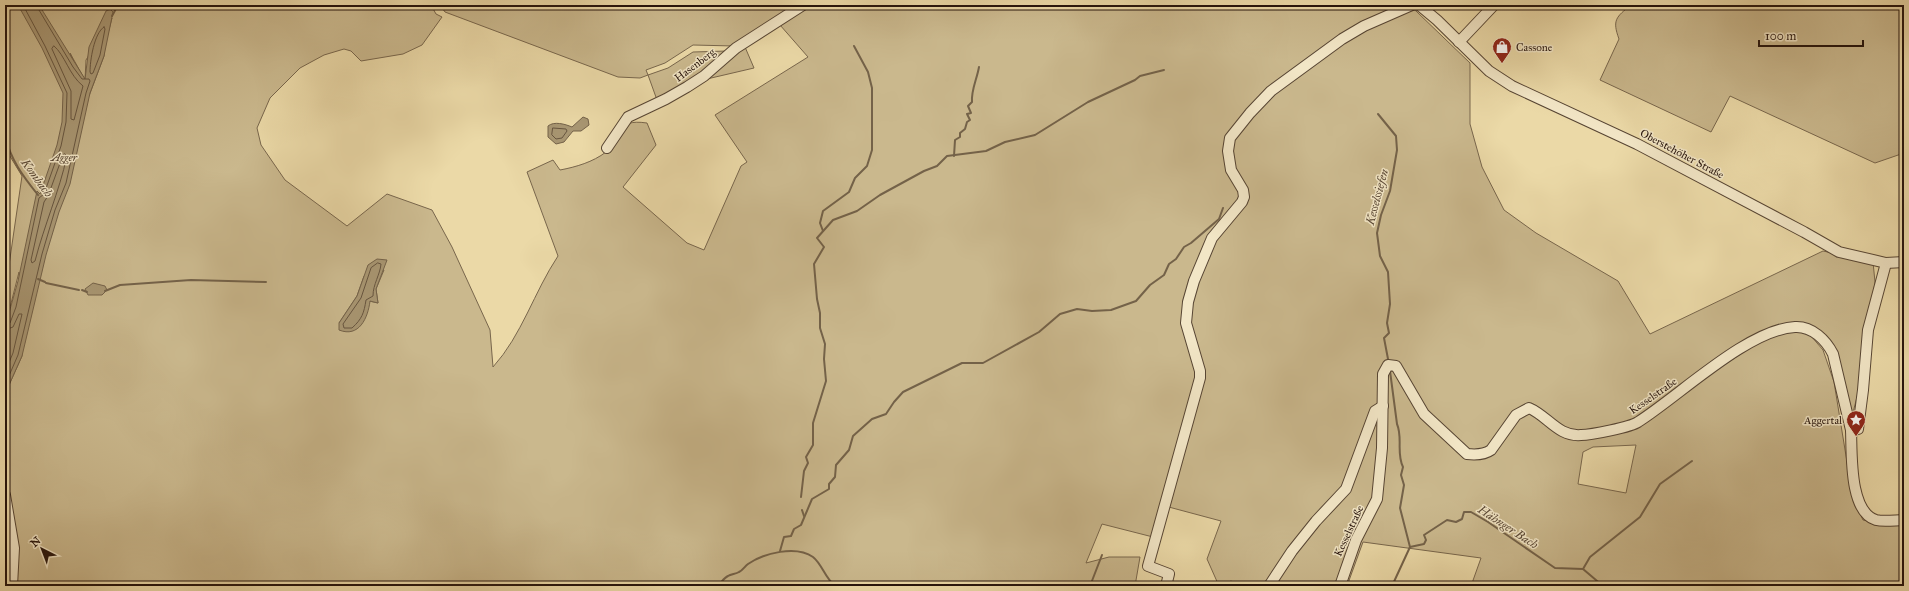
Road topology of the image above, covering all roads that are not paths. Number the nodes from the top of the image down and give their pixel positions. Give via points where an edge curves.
1 (803, 5) edge
2 (1412, 5) edge
3 (1419, 5) edge
4 (1494, 5) edge
5 (1459, 42) junction
6 (607, 148) dead end
7 (1904, 262) edge
8 (1886, 263) junction
9 (1383, 406) junction
10 (1851, 430) junction
11 (5, 495) edge
12 (1904, 520) edge
13 (12, 586) edge
14 (1166, 586) edge
15 (1268, 586) edge
16 (1340, 586) edge

1 - 6 street, Hasenberg via 736,48 687,87 628,117
2 - 14 street via 1364,26 1316,58 1271,91 1230,138 1229,164 1240,183 1244,197 1212,238 1188,302 1186,323 1200,378 1148,566 1169,574
3 - 5 street, Oberstehöher Straße
4 - 5 street
5 - 8 street, Oberstehöher Straße via 1489,71 1512,86 1637,144 1838,252
7 - 8 street, Oberstehöher Straße
8 - 10 street via 1868,330 1858,430
9 - 10 street, Kesselstraße via 1383,374 1390,364 1396,366 1424,414 1467,454 1481,454 1491,450 1516,415 1528,408 1562,432 1581,435 1636,424 1672,396 1746,346 1773,332 1797,326 1817,334 1827,342 1833,354
9 - 15 street via 1375,411 1346,489 1316,521
9 - 16 street, Kesselstraße via 1377,499 1356,540
10 - 12 street via 1855,490 1862,510 1877,520
11 - 13 street via 14,548

